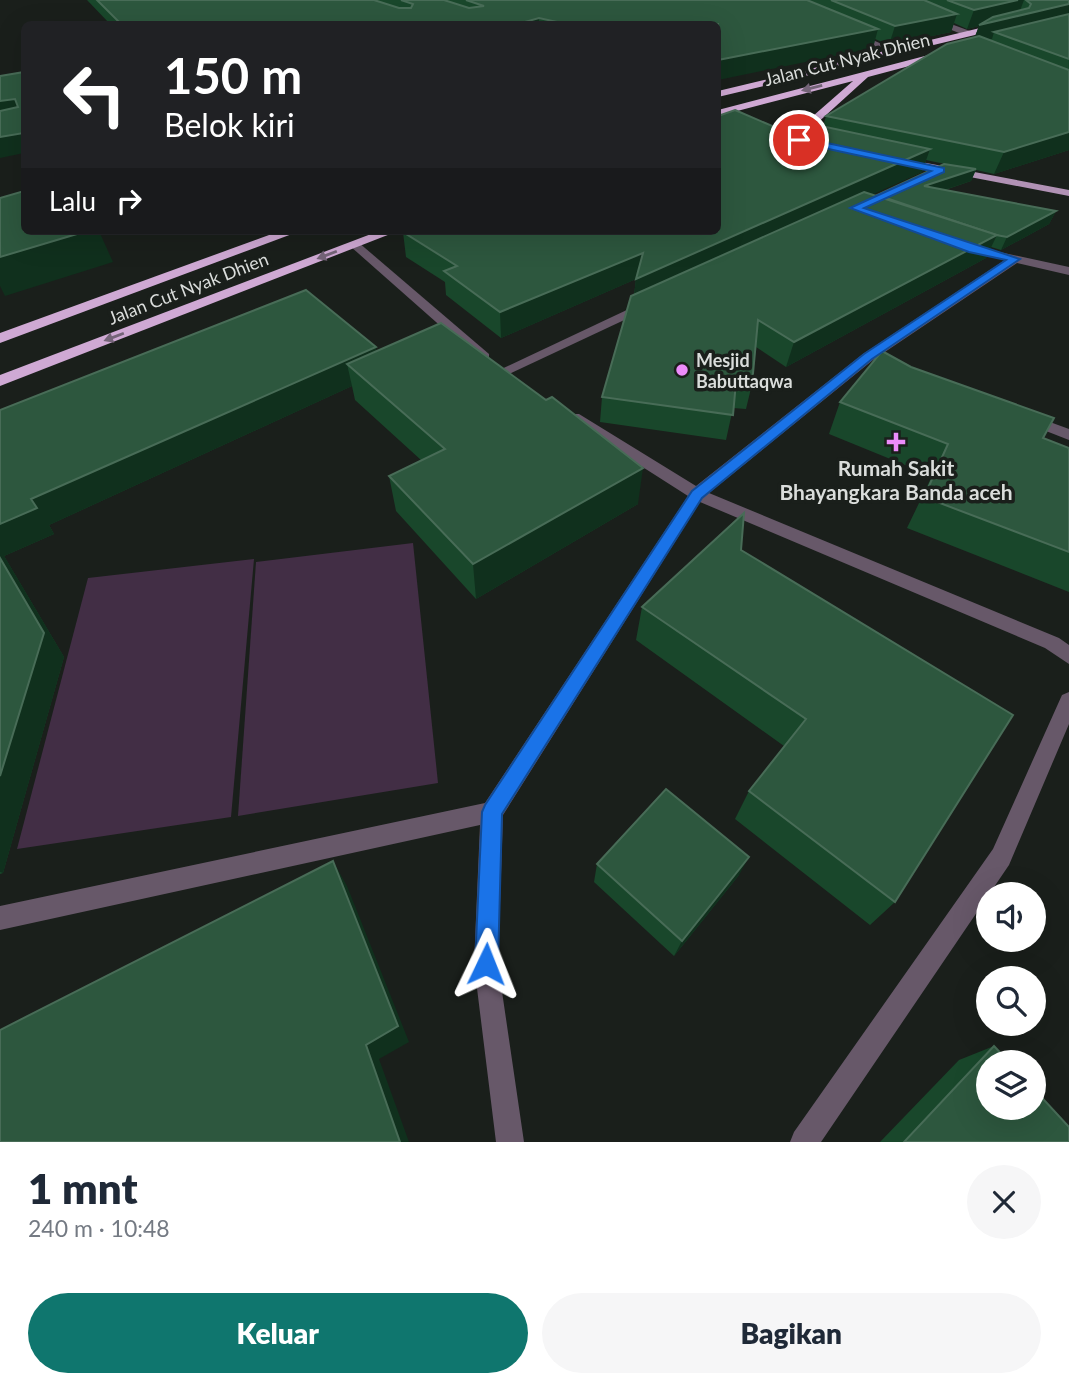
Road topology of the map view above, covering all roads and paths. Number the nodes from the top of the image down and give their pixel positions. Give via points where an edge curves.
1 (919, 14) edge
2 (1018, 22) edge
3 (844, 31) edge
4 (968, 33) junction
5 (891, 50) junction
6 (956, 51) edge
7 (868, 74) junction
8 (721, 93) edge
9 (721, 110) edge
10 (721, 110) edge
11 (737, 125) edge
12 (802, 140) joint
13 (820, 144) edge
14 (887, 158) edge
15 (940, 170) junction
16 (916, 181) edge
17 (1069, 193) edge
18 (282, 235) edge
19 (380, 235) edge
20 (354, 244) junction
21 (960, 245) edge
22 (1014, 259) junction
23 (1069, 271) edge
24 (666, 296) edge
25 (0, 338) edge
26 (0, 381) edge
27 (559, 408) edge
28 (1019, 415) edge
29 (1069, 435) edge
30 (697, 494) junction
31 (1069, 656) edge
32 (1069, 701) edge
33 (492, 812) junction
34 (0, 918) edge
35 (510, 1142) edge
36 (804, 1142) edge

1 - 4 street
2 - 4 highway, Jalan Cut Nyak Dhien
3 - 5 street
4 - 5 highway, Jalan Cut Nyak Dhien
5 - 8 highway, Jalan Cut Nyak Dhien
6 - 7 highway, Jalan Cut Nyak Dhien
7 -> 9 highway, Jalan Cut Nyak Dhien
7 - 12 highway via 809,125
10 - 11 main road via 731,114
12 - 13 main road
14 - 15 main road
15 - 16 street
15 - 17 main road
18 - 25 highway, Jalan Cut Nyak Dhien
19 - 20 highway, Jalan Cut Nyak Dhien
20 - 24 street via 508,376
20 -> 26 highway, Jalan Cut Nyak Dhien
21 - 22 street
22 - 23 street
22 - 30 street
27 - 30 street
28 - 29 street
30 - 31 street via 1052,643
30 - 33 street
32 - 36 street via 1001,857
33 - 34 street
33 - 35 street via 486,964

